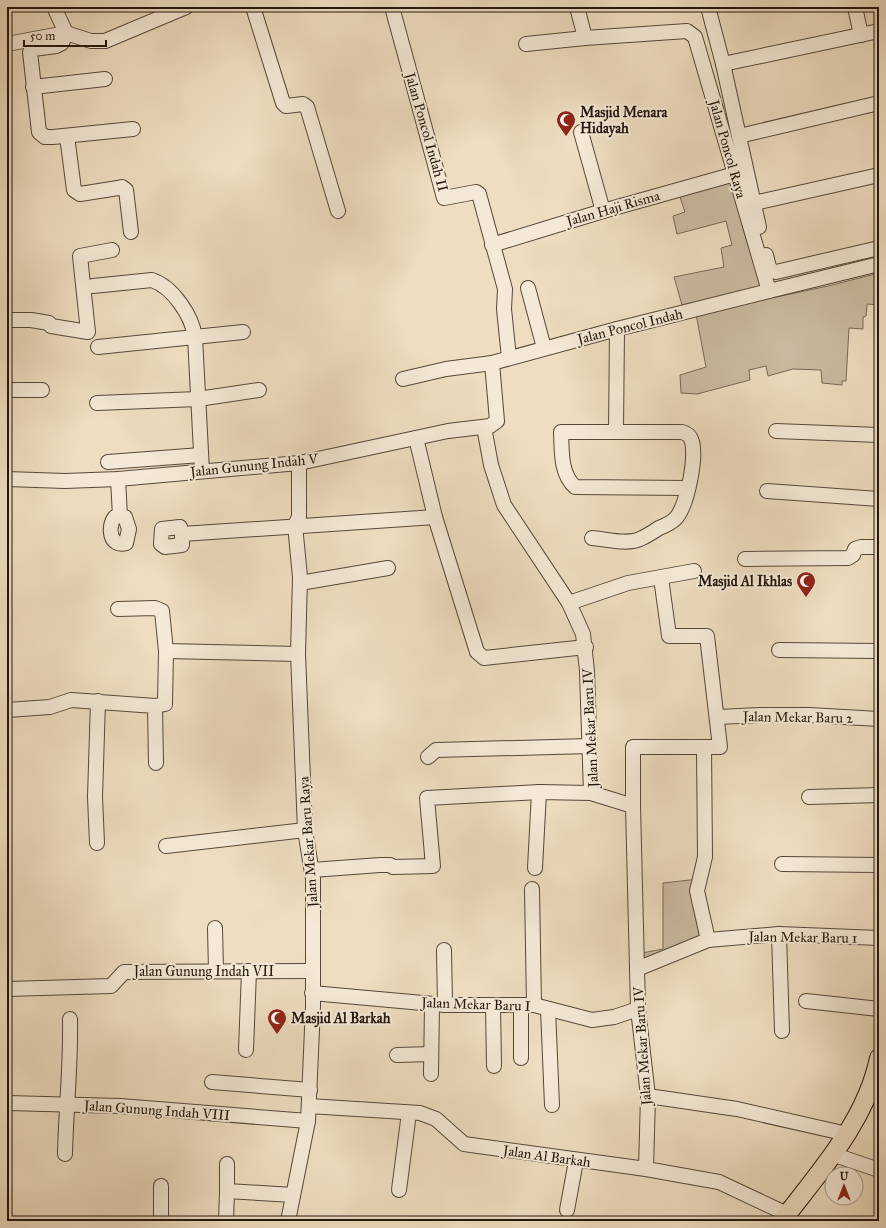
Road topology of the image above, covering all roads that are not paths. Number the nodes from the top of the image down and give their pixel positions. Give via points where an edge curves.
1 (54, 7) edge
2 (186, 7) edge
3 (253, 7) edge
4 (392, 7) edge
5 (577, 7) edge
6 (708, 7) edge
7 (855, 7) edge
8 (879, 31) edge
9 (66, 33) junction
10 (861, 35) junction
11 (585, 38) junction
12 (7, 44) edge
13 (526, 44) dead end
14 (723, 64) junction
15 (104, 79) dead end
16 (33, 87) junction
17 (879, 103) edge
18 (133, 129) dead end
19 (580, 132) dead end
20 (67, 136) junction
21 (739, 136) junction
22 (735, 174) junction
23 (879, 175) edge
24 (754, 203) junction
25 (338, 211) dead end
26 (603, 211) junction
27 (131, 232) dead end
28 (492, 245) junction
29 (879, 248) edge
30 (112, 250) dead end
31 (879, 264) edge
32 (93, 286) dead end
33 (528, 288) dead end
34 (769, 291) junction
35 (7, 320) edge
36 (617, 328) junction
37 (243, 332) dead end
38 (195, 337) junction
39 (98, 347) dead end
40 (544, 348) junction
41 (509, 358) junction
42 (492, 363) junction
43 (403, 379) dead end
44 (7, 390) edge
45 (42, 390) dead end
46 (259, 390) dead end
47 (198, 399) junction
48 (98, 403) dead end
49 (491, 424) junction
50 (616, 431) junction
51 (776, 431) dead end
52 (879, 435) edge
53 (416, 438) junction
54 (201, 455) junction
55 (108, 462) dead end
56 (299, 463) junction
57 (202, 471) junction
58 (118, 478) junction
59 (7, 479) edge
60 (688, 488) junction
61 (767, 491) dead end
62 (879, 499) edge
63 (120, 516) dead end
64 (435, 517) junction
65 (295, 525) junction
66 (182, 534) dead end
67 (592, 538) dead end
68 (879, 547) edge
69 (745, 559) dead end
70 (388, 568) dead end
71 (694, 571) dead end
72 (300, 583) junction
73 (662, 585) dead end
74 (569, 603) junction
75 (118, 609) dead end
76 (586, 647) junction
77 (779, 650) dead end
78 (166, 651) junction
79 (879, 651) edge
80 (298, 654) junction
81 (98, 701) junction
82 (155, 706) junction
83 (7, 710) edge
84 (718, 716) junction
85 (879, 720) edge
86 (590, 746) junction
87 (704, 747) junction
88 (428, 757) dead end
89 (156, 763) dead end
90 (539, 792) junction
91 (591, 793) junction
92 (879, 796) edge
93 (809, 797) dead end
94 (633, 806) junction
95 (305, 830) junction
96 (97, 843) dead end
97 (166, 846) dead end
98 (782, 864) dead end
99 (879, 865) edge
100 (535, 868) dead end
101 (312, 870) junction
102 (532, 889) dead end
103 (215, 928) dead end
104 (778, 934) junction
105 (879, 938) edge
106 (708, 940) junction
107 (444, 950) dead end
108 (637, 969) junction
109 (216, 971) junction
110 (249, 971) junction
111 (313, 971) junction
112 (7, 989) edge
113 (312, 993) junction
114 (806, 1001) dead end
115 (438, 1005) junction
116 (494, 1005) junction
117 (528, 1005) junction
118 (548, 1009) junction
119 (638, 1009) junction
120 (879, 1009) edge
121 (70, 1019) dead end
122 (782, 1031) dead end
123 (246, 1050) dead end
124 (431, 1054) junction
125 (397, 1055) dead end
126 (522, 1058) dead end
127 (879, 1058) edge
128 (494, 1066) dead end
129 (431, 1074) dead end
130 (212, 1082) dead end
131 (875, 1086) edge
132 (310, 1090) junction
133 (648, 1096) junction
134 (7, 1103) edge
135 (66, 1104) junction
136 (552, 1105) dead end
137 (309, 1106) junction
138 (409, 1113) junction
139 (308, 1121) junction
140 (847, 1134) junction
141 (65, 1154) dead end
142 (832, 1154) junction
143 (576, 1161) junction
144 (227, 1164) dead end
145 (646, 1170) junction
146 (879, 1170) edge
147 (161, 1186) dead end
148 (399, 1190) dead end
149 (227, 1191) junction
150 (293, 1195) junction
151 (567, 1210) dead end
152 (784, 1218) edge
153 (160, 1221) edge
154 (226, 1221) edge
155 (288, 1221) edge

1 - 9 street
2 - 9 street via 105,41 91,41
3 - 25 street via 283,103 286,106 303,104 307,107
4 - 28 street, Jalan Poncol Indah II via 444,198 476,192 479,194
5 - 11 street
6 - 14 street
7 - 10 street
8 - 10 street
9 - 12 street
9 - 16 street via 62,43 33,49 30,52
10 - 14 street
11 - 13 street, Jalan Poncol Raya
11 - 22 street, Jalan Poncol Raya via 687,31 695,37
14 - 21 street
15 - 16 street
16 - 20 street via 39,132 45,137
17 - 21 street
18 - 20 street
19 - 26 street
20 - 27 street via 74,190 80,194 122,187 126,190
21 - 24 street
22 - 26 street, Jalan Haji Risma
22 - 34 street, Jalan Poncol Raya
23 - 24 street
24 - 29 street via 769,268 772,271
26 - 28 street, Jalan Haji Risma
28 - 41 street via 505,289 504,309
30 - 35 street via 80,256 88,332 31,320
31 - 34 street
32 - 38 street via 152,280 159,283 184,309
33 - 40 street
34 - 36 street, Jalan Poncol Indah
36 - 40 street, Jalan Poncol Indah
36 - 50 street
37 - 38 street
38 - 39 street
38 - 47 street
40 - 41 street, Jalan Poncol Indah
41 - 42 street, Jalan Poncol Indah
42 - 43 street, Jalan Poncol Indah via 446,369
42 - 49 street, Jalan Mekar Baru IV
44 - 45 street
46 - 47 street
47 - 48 street
47 - 54 street
49 - 53 street, Jalan Gunung Indah V
49 - 74 street, Jalan Mekar Baru IV via 491,465 504,504
50 - 60 street via 687,434 692,441 693,461
50 - 60 street via 561,432 562,461 568,480 576,487
51 - 52 street
53 - 56 street, Jalan Gunung Indah V
53 - 64 street
54 - 55 street
54 - 57 street
56 - 57 street, Jalan Gunung Indah V
56 - 65 street, Jalan Mekar Baru Raya via 299,517
57 - 58 street, Jalan Gunung Indah V
58 - 59 street, Jalan Gunung Indah V via 65,481
58 - 63 street
60 - 67 street via 683,509 675,520 639,540
61 - 62 street
64 - 65 street
64 - 76 street via 477,652 484,658
65 - 66 street
65 - 72 street, Jalan Mekar Baru Raya
68 - 69 street via 855,549 853,555 848,558
70 - 72 street
71 - 74 street via 628,583
72 - 80 street, Jalan Mekar Baru Raya
73 - 84 street via 669,636 707,636
74 - 76 street, Jalan Mekar Baru IV
75 - 78 street via 160,610
76 - 86 street, Jalan Mekar Baru IV
77 - 79 street
78 - 80 street
78 - 82 street via 165,704
80 - 95 street, Jalan Mekar Baru Raya
81 - 82 street
81 - 83 street via 71,700 50,707
81 - 96 street via 95,797
82 - 89 street
84 - 85 street, Jalan Mekar Baru 2 via 767,715
84 - 87 street via 720,747
86 - 88 street via 436,750
86 - 91 street, Jalan Mekar Baru IV
87 - 94 street via 633,747
87 - 106 street via 705,857 697,891
90 - 91 street
90 - 100 street
90 - 101 street via 427,798 433,866 380,865
91 - 94 street, Jalan Mekar Baru IV
92 - 93 street
94 - 108 street, Jalan Mekar Baru IV
95 - 97 street
95 - 101 street, Jalan Mekar Baru Raya
98 - 99 street
101 - 111 street, Jalan Mekar Baru Raya
102 - 117 street
103 - 109 street
104 - 105 street, Jalan Mekar Baru 1
104 - 106 street, Jalan Mekar Baru 1
104 - 122 street
106 - 108 street, Jalan Mekar Baru 1
107 - 115 street
108 - 119 street, Jalan Mekar Baru IV
109 - 110 street, Jalan Gunung Indah VII
109 - 112 street, Jalan Gunung Indah VII via 124,972 111,986
110 - 111 street, Jalan Gunung Indah VII
110 - 123 street
111 - 113 street, Jalan Mekar Baru Raya
113 - 115 street, Jalan Mekar Baru I
113 - 132 street, Jalan Mekar Baru Raya
114 - 120 street
115 - 116 street, Jalan Mekar Baru I
115 - 124 street
116 - 117 street, Jalan Mekar Baru I
116 - 128 street
117 - 118 street, Jalan Mekar Baru I
117 - 126 street
118 - 119 street, Jalan Mekar Baru I via 592,1020 614,1017
118 - 136 street
119 - 133 street, Jalan Mekar Baru IV
121 - 135 street via 71,1063
124 - 125 street
124 - 129 street
127 - 131 main road
130 - 132 street
131 - 140 main road
132 - 137 street, Jalan Mekar Baru Raya
133 - 140 street via 737,1109
133 - 145 street, Jalan Mekar Baru IV
134 - 135 street, Jalan Gunung Indah VIII
135 - 139 street, Jalan Gunung Indah VIII
135 - 141 street
137 - 138 street, Jalan Al Barkah
137 - 139 street, Jalan Mekar Baru Raya
138 - 143 street, Jalan Al Barkah via 420,1113 436,1119 464,1144
138 - 148 street
139 - 150 street, Jalan Mekar Baru Raya
140 - 142 main road
142 - 146 street
142 - 152 main road
143 - 145 street, Jalan Al Barkah
143 - 151 street
144 - 149 street
145 - 152 street, Jalan Al Barkah via 719,1182
147 - 153 street
149 - 150 street
149 - 154 street
150 - 155 street, Jalan Mekar Baru Raya

